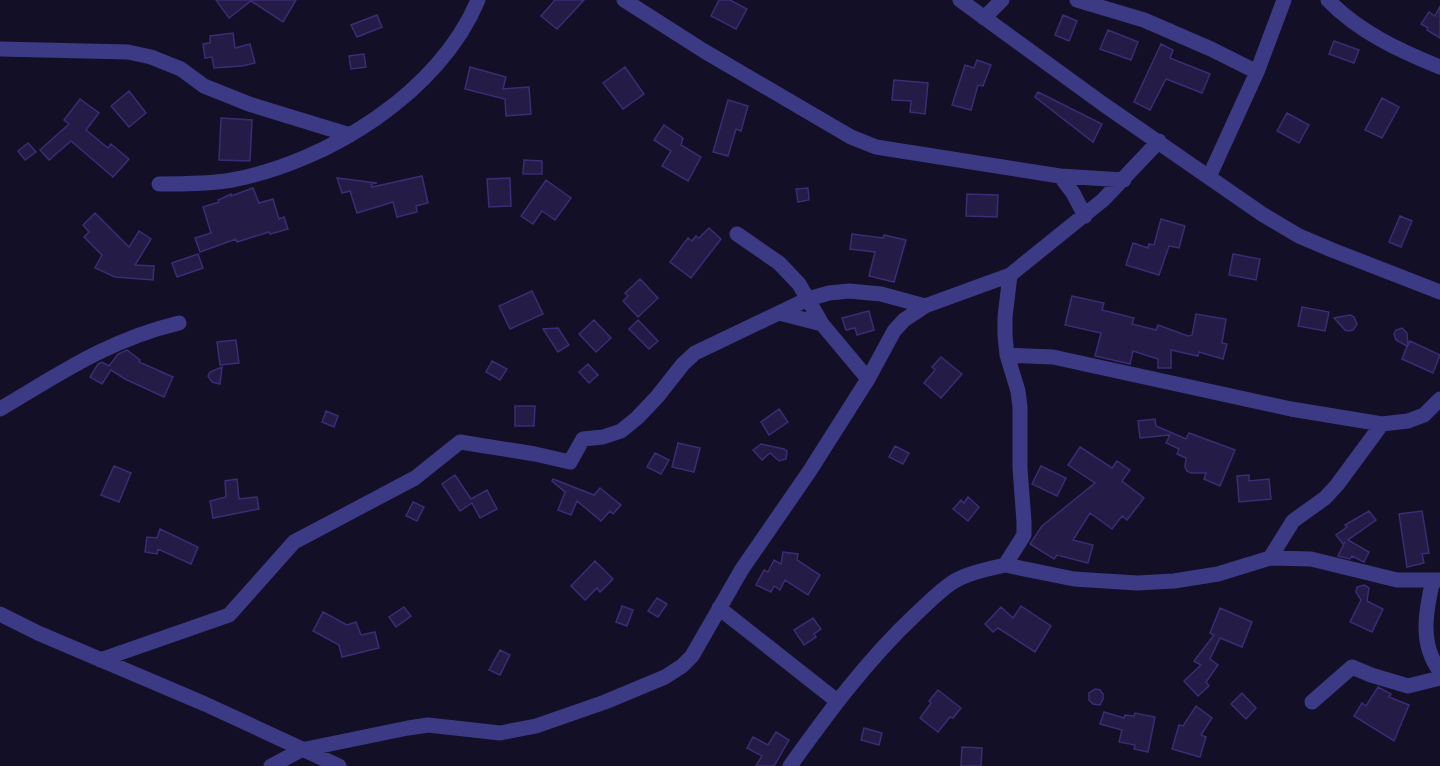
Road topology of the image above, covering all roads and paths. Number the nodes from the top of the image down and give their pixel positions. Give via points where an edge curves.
1 (478, 0) edge
2 (624, 0) edge
3 (960, 0) edge
4 (1002, 0) edge
5 (1077, 0) edge
6 (1284, 0) edge
7 (1328, 0) edge
8 (984, 18) junction
9 (0, 49) edge
10 (1440, 67) edge
11 (1257, 72) junction
12 (350, 135) junction
13 (1159, 141) junction
14 (1060, 176) junction
15 (1209, 177) junction
16 (1124, 180) junction
17 (159, 184) dead end
18 (1085, 216) junction
19 (737, 234) dead end
20 (1010, 275) junction
21 (1440, 292) edge
22 (808, 299) junction
23 (924, 306) junction
24 (779, 313) junction
25 (178, 323) dead end
26 (822, 324) junction
27 (1007, 355) junction
28 (868, 379) junction
29 (1440, 399) edge
30 (0, 409) edge
31 (1382, 424) junction
32 (1270, 558) junction
33 (1005, 565) junction
34 (1436, 580) edge
35 (718, 608) junction
36 (0, 614) edge
37 (100, 660) junction
38 (1440, 671) edge
39 (1440, 678) edge
40 (837, 701) junction
41 (1312, 702) dead end
42 (301, 750) junction
43 (271, 766) edge
44 (339, 766) edge
45 (789, 766) edge

1 - 12 street via 441,61 387,111
2 - 14 street via 851,137 876,147
3 - 8 street
4 - 8 street
5 - 11 street via 1144,20
6 - 11 street
7 - 10 street via 1352,22
8 - 13 street
9 - 12 street via 139,54 167,62 204,86 249,104
11 - 15 street
12 - 17 street via 309,156 234,180
13 - 15 street
13 - 16 street
14 - 16 street
14 - 18 street
15 - 21 street via 1299,236
16 - 18 street
18 - 20 street
19 - 22 street via 779,263
20 - 23 street
20 - 27 street via 1005,317
22 - 23 street via 849,291 881,294
22 - 24 street
22 - 26 street
23 - 28 street via 894,332
24 - 26 street
24 - 37 street via 695,353 637,418 603,437 583,439 570,462 460,442 415,478 294,542 229,615
25 - 30 street via 126,338 62,370
26 - 28 street
27 - 31 street via 1053,357 1291,409
27 - 33 street via 1020,407 1024,535
28 - 35 street
29 - 31 street via 1424,415
31 - 32 street via 1337,485 1293,521
32 - 33 street via 1218,574 1137,583 1074,579
32 - 34 street via 1331,562 1397,580
33 - 40 street via 945,587 900,629
34 - 38 street via 1425,629 1429,652
35 - 40 street
35 - 42 street via 692,656 682,666 605,702 500,733 428,725
36 - 37 street
37 - 42 street
39 - 41 street via 1408,687 1352,667
40 - 45 street
42 - 43 street
42 - 44 street

